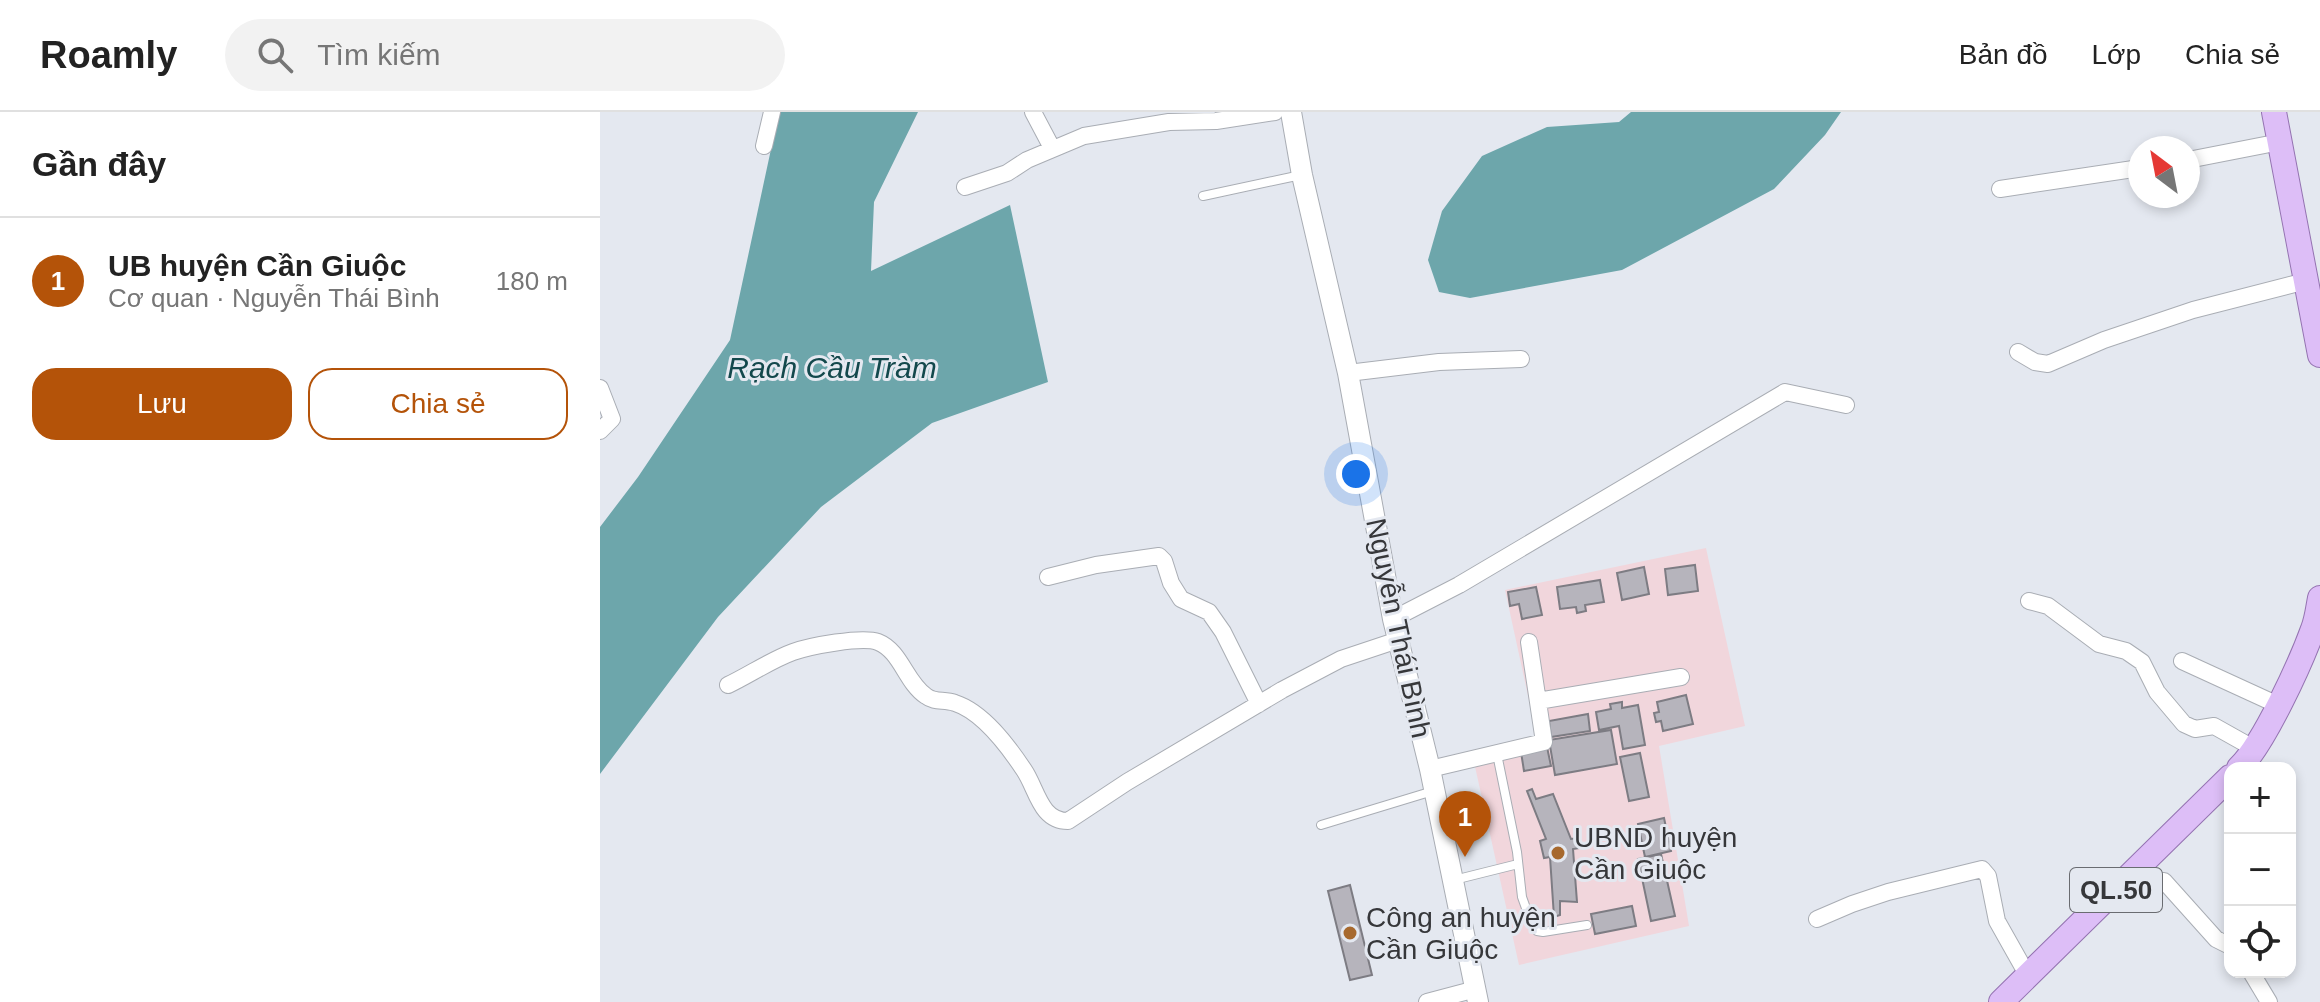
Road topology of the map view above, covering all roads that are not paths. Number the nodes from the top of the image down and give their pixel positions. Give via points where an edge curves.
1 (772, 112) edge
2 (1033, 112) edge
3 (1275, 112) edge
4 (1291, 112) edge
5 (2274, 112) edge
6 (2280, 142) junction
7 (764, 146) dead end
8 (1052, 148) junction
9 (2200, 158) edge
10 (2128, 170) edge
11 (1302, 175) junction
12 (965, 187) dead end
13 (2000, 189) dead end
14 (1203, 196) dead end
15 (2312, 289) edge
16 (2018, 352) dead end
17 (2320, 355) edge
18 (1521, 359) dead end
19 (1348, 373) junction
20 (600, 388) edge
21 (1846, 405) dead end
22 (600, 431) edge
23 (1048, 577) dead end
24 (2320, 598) edge
25 (2029, 601) dead end
26 (1393, 619) junction
27 (2317, 630) edge
28 (1398, 640) junction
29 (1529, 642) dead end
30 (2182, 661) dead end
31 (1681, 677) dead end
32 (728, 685) dead end
33 (1538, 701) junction
34 (1259, 704) junction
35 (2278, 705) junction
36 (1497, 753) junction
37 (2247, 759) edge
38 (1430, 769) junction
39 (2224, 783) edge
40 (1434, 791) junction
41 (1321, 825) dead end
42 (1518, 864) junction
43 (2136, 870) junction
44 (1453, 881) junction
45 (1817, 919) dead end
46 (1587, 925) dead end
47 (2224, 943) edge
48 (2028, 976) junction
49 (2254, 978) edge
50 (1477, 995) edge
51 (2263, 999) edge
52 (1427, 1002) edge
53 (2001, 1002) edge

1 - 7 street
2 - 8 street
3 - 8 street via 1112,130
4 - 11 street, Nguyễn Thái Bình
5 - 6 main road
6 - 9 street
6 - 15 main road
8 - 12 street via 1007,173
10 - 13 street
11 - 14 lane
11 - 19 street, Nguyễn Thái Bình
15 - 16 street via 2193,310 2048,364
15 - 17 main road
18 - 19 street
19 - 26 street, Nguyễn Thái Bình
20 - 22 street via 612,419
21 - 26 street via 1785,392 1472,578
23 - 34 street via 1159,556 1181,599 1209,612 1223,632
24 - 27 main road
25 - 37 street via 2048,606 2099,644 2142,662 2157,692 2184,724 2195,729 2214,726
26 - 28 street, Nguyễn Thái Bình
27 - 35 main road
28 - 34 street via 1341,659
28 - 38 street, Nguyễn Thái Bình
29 - 33 street
30 - 35 street
31 - 33 street
32 - 34 street via 794,652 841,642 877,642 892,653 920,692 970,710 989,727 1026,772 1048,815 1058,821 1068,821
33 - 36 street via 1544,742
35 - 37 main road
36 - 38 street
36 - 42 lane
38 - 40 street, Nguyễn Thái Bình
39 - 43 main road, QL.50
40 - 41 lane
40 - 44 street, Nguyễn Thái Bình
42 - 44 lane
42 - 46 lane via 1522,897 1537,931
43 - 47 street via 2148,881 2164,881
43 - 48 main road, QL.50
44 - 50 street, Nguyễn Thái Bình
45 - 48 street via 1888,892 1982,869 1997,921
48 - 53 main road, QL.50
49 - 51 street
50 - 52 street

